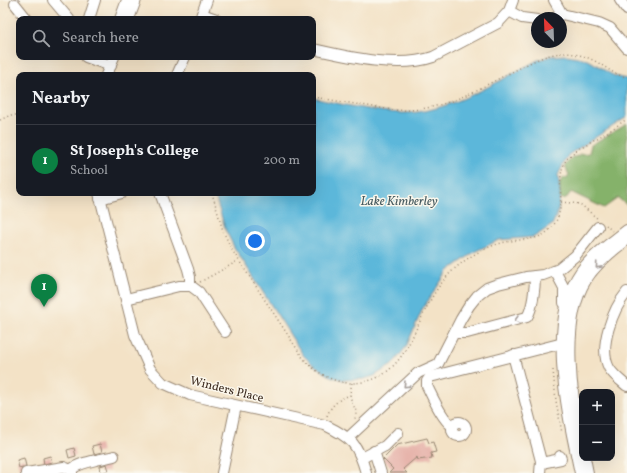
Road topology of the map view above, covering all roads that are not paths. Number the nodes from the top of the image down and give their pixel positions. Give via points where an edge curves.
1 (53, 0) edge
2 (95, 0) edge
3 (128, 0) edge
4 (136, 0) edge
5 (207, 0) edge
6 (513, 0) edge
7 (554, 0) edge
8 (620, 0) edge
9 (15, 4) dead end
10 (627, 10) edge
11 (509, 11) junction
12 (557, 12) edge
13 (25, 16) edge
14 (66, 16) edge
15 (89, 16) edge
16 (121, 16) edge
17 (130, 16) edge
18 (201, 16) edge
19 (567, 17) edge
20 (531, 19) edge
21 (627, 48) edge
22 (316, 50) edge
23 (95, 60) edge
24 (184, 60) edge
25 (108, 64) edge
26 (101, 72) edge
27 (178, 72) edge
28 (99, 196) edge
29 (161, 196) edge
30 (598, 227) dead end
31 (627, 230) edge
32 (627, 240) edge
33 (592, 258) junction
34 (560, 268) junction
35 (535, 276) junction
36 (192, 286) junction
37 (627, 292) edge
38 (126, 299) junction
39 (566, 310) junction
40 (225, 332) dead end
41 (455, 333) junction
42 (563, 343) junction
43 (513, 355) junction
44 (627, 386) edge
45 (236, 406) junction
46 (452, 426) dead end
47 (579, 430) edge
48 (398, 433) dead end
49 (348, 438) junction
50 (374, 452) junction
51 (114, 456) dead end
52 (560, 456) dead end
53 (362, 458) junction
54 (586, 461) edge
55 (541, 468) edge
56 (72, 471) edge
57 (26, 473) edge
58 (222, 473) edge
59 (366, 473) edge
60 (381, 473) edge
61 (580, 473) edge
62 (588, 473) edge

1 - 14 street
2 - 15 street
3 - 16 street
4 - 17 street
5 - 18 street
6 - 11 street
7 - 12 street
8 - 10 street
9 - 13 street
11 - 20 street via 522,18
11 - 22 street via 492,27 424,60 398,62 349,57
19 - 21 street via 599,22 610,28
23 - 25 street
24 - 27 street
25 - 26 street
28 - 38 street, Winders Place
29 - 36 street
30 - 34 street via 575,256
31 - 33 street
32 -> 47 street via 598,264 586,280 574,309 571,376
33 - 34 street via 584,261 573,271
33 - 39 street via 574,284
34 - 35 street
34 - 39 street
35 - 41 street via 501,283 482,291 469,306
35 -> 41 street via 526,318 464,334
36 - 38 street via 181,285
36 - 40 street via 199,292
37 - 44 street via 611,320 606,350 610,370
38 - 45 street, Winders Place via 135,335 150,369 163,383 190,395
39 - 42 street
41 -> 49 street via 438,364 418,373
42 - 43 street
42 - 61 street via 562,374 566,407
43 - 46 street via 428,378 428,388
43 - 55 street
45 - 49 street, Winders Place via 325,425
45 - 58 street
48 - 50 street
49 - 53 street, Winders Place via 355,444
50 - 53 street
50 - 60 street
51 - 56 street via 81,464
52 - 55 street via 561,459
53 - 59 street, Winders Place
54 - 62 street
56 - 57 street via 64,467

